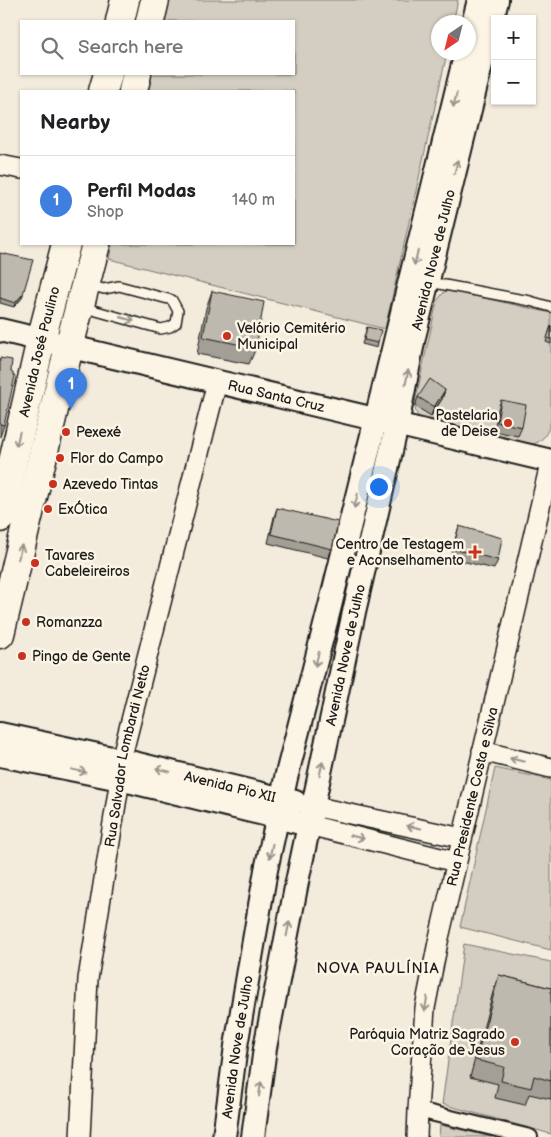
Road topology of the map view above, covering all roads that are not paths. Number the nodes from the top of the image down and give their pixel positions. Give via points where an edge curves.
1 (125, 0) edge
2 (155, 0) edge
3 (479, 0) edge
4 (497, 0) edge
5 (476, 18) edge
6 (120, 20) edge
7 (150, 20) edge
8 (476, 42) edge
9 (469, 60) edge
10 (469, 60) edge
11 (108, 75) edge
12 (137, 75) edge
13 (104, 90) edge
14 (133, 90) edge
15 (0, 165) edge
16 (20, 170) edge
17 (66, 245) edge
18 (96, 245) edge
19 (428, 282) junction
20 (83, 295) junction
21 (551, 307) edge
22 (0, 330) edge
23 (41, 340) junction
24 (69, 347) junction
25 (217, 382) junction
26 (387, 422) junction
27 (551, 461) edge
28 (0, 518) edge
29 (0, 634) edge
30 (0, 734) edge
31 (482, 751) junction
32 (33, 752) junction
33 (0, 755) edge
34 (551, 768) edge
35 (121, 770) junction
36 (279, 808) junction
37 (311, 815) junction
38 (462, 838) junction
39 (456, 862) junction
40 (418, 1110) junction
41 (80, 1137) edge
42 (224, 1137) edge
43 (253, 1137) edge
44 (417, 1137) edge
45 (530, 1137) edge

1 - 6 main road
2 - 7 main road
3 - 5 street, Avenida Nove de Julho
4 - 8 street, Avenida Nove de Julho
19 -> 9 street, Avenida Nove de Julho
10 -> 26 street, Avenida Nove de Julho
11 - 13 main road
12 - 14 main road
15 - 16 street
17 - 23 main road, Avenida José Paulino
18 - 20 main road, Avenida José Paulino
19 - 21 lane
26 -> 19 street, Avenida Nove de Julho
20 -> 20 lane via 101,311 162,329 176,323 178,311 172,300 119,286
20 - 24 main road, Avenida José Paulino
22 - 23 street, Rua Santa Cruz
23 - 24 street, Rua Santa Cruz
23 -> 28 main road, Avenida José Paulino
24 - 25 street, Rua Santa Cruz
29 -> 24 main road, Avenida José Paulino
25 - 26 street, Rua Santa Cruz
25 - 35 street, Rua Salvador Lombardi Netto
26 - 27 street, Rua Santa Cruz
26 -> 36 street, Avenida Nove de Julho via 330,606
37 -> 26 street, Avenida Nove de Julho via 354,612
27 - 31 street, Rua Presidente Costa e Silva
30 - 32 street, Avenida Pio XII
34 -> 31 street
31 - 38 street, Rua Presidente Costa e Silva
32 - 33 street, Avenida Pio XII
32 - 35 street, Avenida Pio XII
35 - 36 street, Avenida Pio XII
35 - 41 street, Rua Salvador Lombardi Netto via 88,979
36 - 37 street, Avenida Pio XII
36 -> 42 street, Avenida Nove de Julho via 236,1046
38 -> 37 street, Avenida Pio XII
37 -> 39 street, Avenida Pio XII
43 -> 37 street, Avenida Nove de Julho via 266,1048
38 - 39 street, Rua Presidente Costa e Silva
39 -> 40 street, Rua Presidente Costa e Silva via 425,1008
40 - 44 street, Rua Presidente Costa e Silva
40 - 45 street

